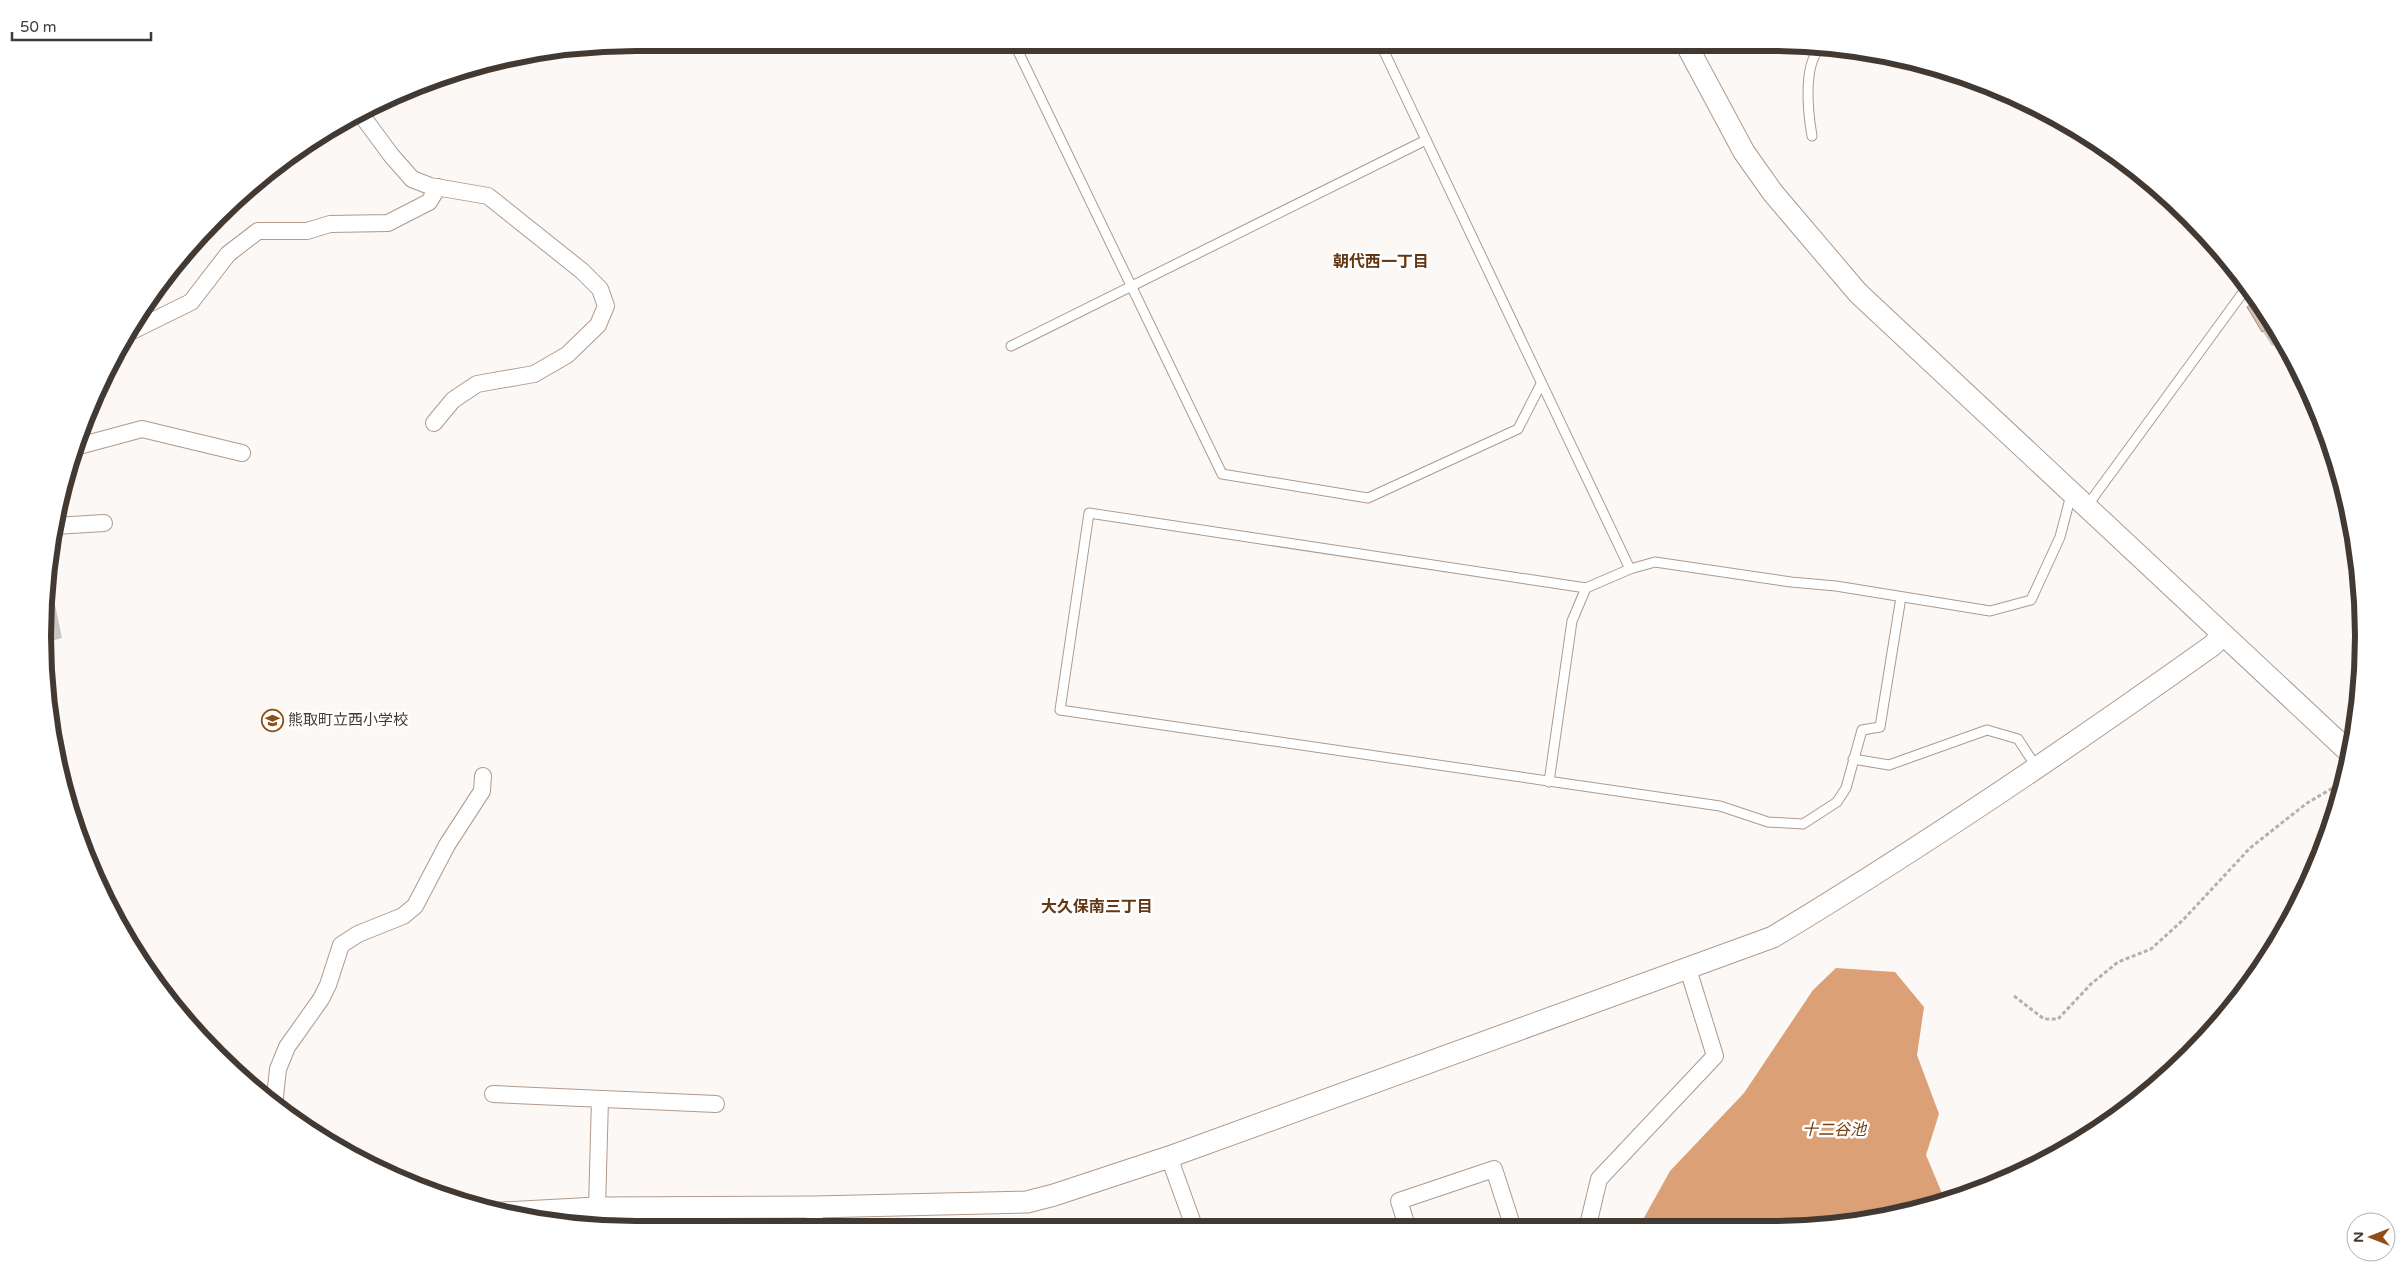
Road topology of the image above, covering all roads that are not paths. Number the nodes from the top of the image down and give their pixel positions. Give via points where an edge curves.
1 (1018, 51) edge
2 (1384, 51) edge
3 (1690, 51) edge
4 (1816, 54) edge
5 (364, 119) edge
6 (1812, 136) dead end
7 (1426, 140) junction
8 (438, 187) junction
9 (1130, 286) junction
10 (2242, 292) edge
11 (140, 327) edge
12 (1012, 346) dead end
13 (1541, 384) junction
14 (434, 423) dead end
15 (83, 445) edge
16 (242, 452) dead end
17 (2072, 491) junction
18 (2087, 506) junction
19 (104, 523) dead end
20 (61, 526) edge
21 (1630, 569) junction
22 (1586, 588) junction
23 (1901, 597) junction
24 (2222, 634) junction
25 (2344, 747) edge
26 (1853, 759) junction
27 (2037, 768) junction
28 (483, 776) dead end
29 (1549, 782) junction
30 (1688, 969) junction
31 (493, 1094) dead end
32 (275, 1096) edge
33 (600, 1099) junction
34 (716, 1104) dead end
35 (1169, 1157) junction
36 (814, 1207) junction
37 (597, 1208) junction
38 (528, 1211) edge
39 (815, 1221) edge
40 (1192, 1221) edge
41 (1405, 1221) edge
42 (1511, 1221) edge
43 (1589, 1221) edge

1 - 9 lane
2 - 7 lane
3 - 17 street via 1744,152 1823,254 1912,346
4 - 6 lane via 1810,63 1809,120
5 - 8 street via 412,179
7 - 9 lane
7 - 13 lane
8 - 11 street via 429,202 388,223 330,224 307,231 258,231 228,254 191,302
8 - 14 street via 488,196 582,271 600,289 606,306 598,325 567,356 534,374 477,384 453,400
9 - 12 lane
9 - 13 lane via 1222,474 1368,498 1518,429
10 - 18 lane
13 - 21 lane
15 - 16 street via 142,429
17 - 18 street
17 - 23 lane via 2060,537 2030,600 1990,611
18 - 24 street
19 - 20 street
21 - 22 lane
21 - 23 lane via 1655,562
22 - 29 lane via 1572,620
22 - 29 lane via 1089,513 1060,710
23 - 26 lane via 1880,727 1862,730
24 - 25 street
24 - 27 street via 2205,650
26 - 27 lane via 1889,765 1987,730 2018,739
26 - 29 lane via 1846,788 1837,802 1803,824 1768,822 1720,806
27 - 30 street via 1863,883 1773,937
28 - 32 street via 482,791 447,845 415,906 403,916 340,945 321,999 287,1047 278,1069
30 - 35 street
30 - 43 street via 1715,1056 1599,1179
31 - 33 street
33 - 34 street
33 - 37 street
35 - 36 street via 1027,1202
35 - 40 street
36 - 37 street
36 - 39 street
37 - 38 street
41 - 42 street via 1399,1201 1494,1169

